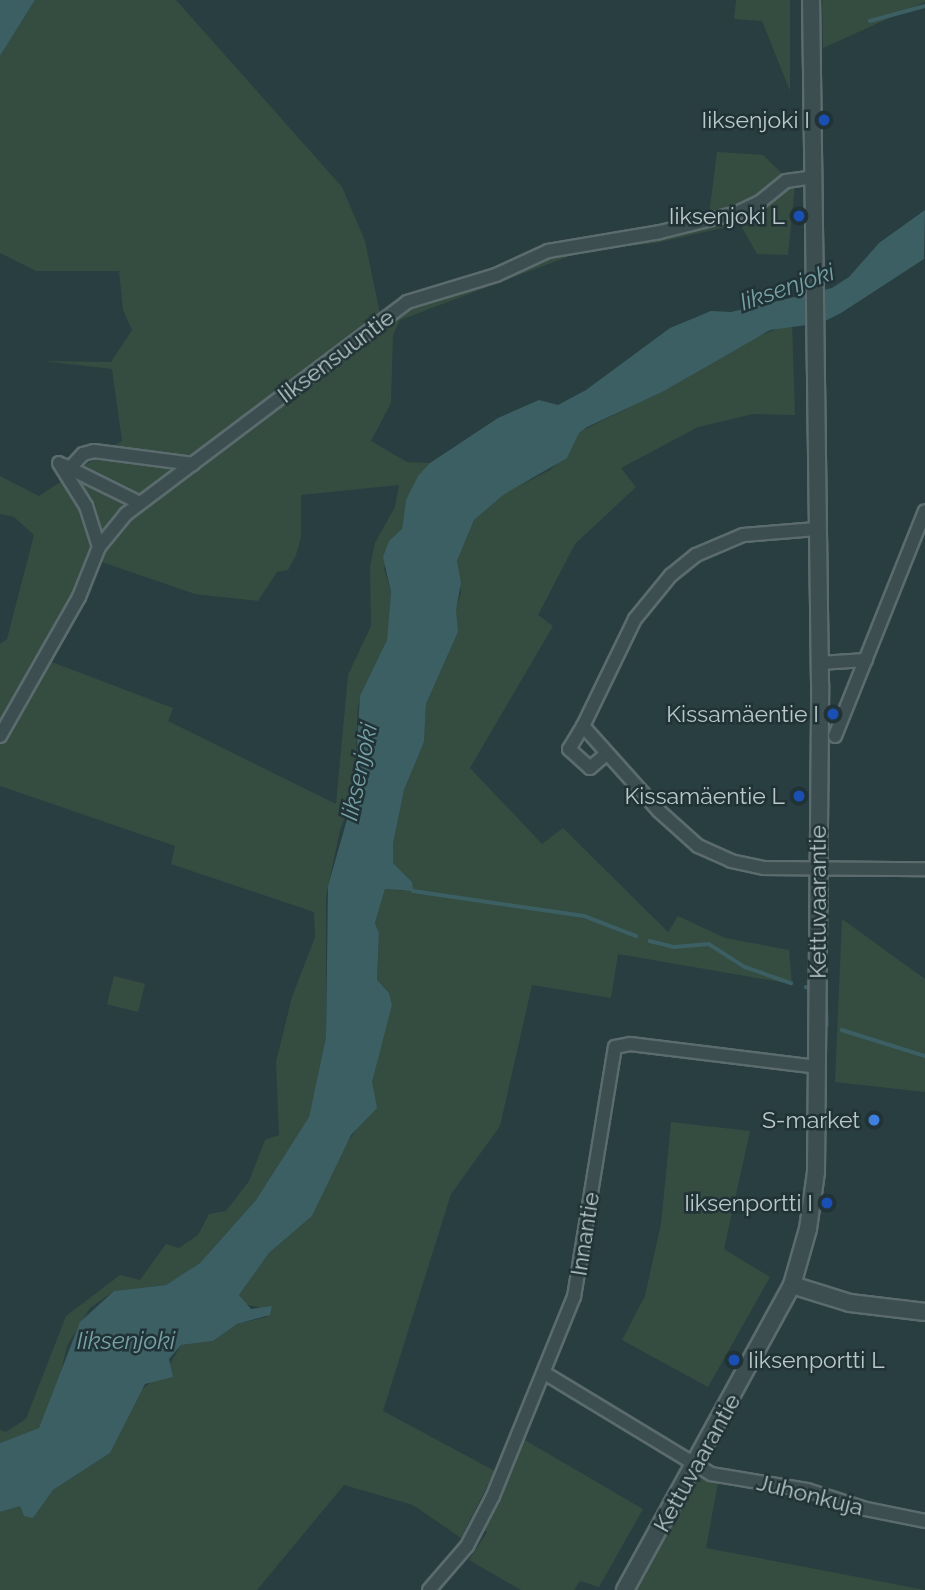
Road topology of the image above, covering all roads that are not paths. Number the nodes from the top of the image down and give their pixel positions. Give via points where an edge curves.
1 (811, 0) edge
2 (814, 177) junction
3 (193, 464) junction
4 (70, 468) junction
5 (140, 503) junction
6 (925, 511) edge
7 (816, 529) junction
8 (99, 547) junction
9 (866, 660) junction
10 (820, 663) junction
11 (583, 726) junction
12 (0, 736) edge
13 (835, 736) dead end
14 (606, 754) junction
15 (817, 869) junction
16 (925, 869) edge
17 (817, 1068) junction
18 (792, 1285) junction
19 (925, 1312) edge
20 (546, 1374) junction
21 (696, 1466) junction
22 (925, 1521) edge
23 (429, 1590) edge
24 (625, 1590) edge

1 - 2 street, Kettuvaarantie
2 - 3 street, Iiksensuuntie via 786,181 760,202 737,212 660,232 548,251 496,275 407,302
2 - 7 street, Kettuvaarantie
3 - 4 street via 94,451 83,454
3 - 5 street, Iiksensuuntie
4 - 5 street
4 - 8 street via 59,463 86,506
5 - 8 street, Iiksensuuntie
6 - 9 street
7 - 10 street, Kettuvaarantie
7 - 11 street via 743,535 696,555 671,575 635,618
8 - 12 street, Iiksensuuntie via 79,597
9 - 10 street
9 - 13 street
10 - 15 street, Kettuvaarantie
11 - 14 street
11 - 14 street via 569,749 590,768
14 - 15 street via 698,846 731,861 764,868
15 - 16 street
15 - 17 street, Kettuvaarantie
17 - 18 street, Kettuvaarantie via 816,1172 808,1229
17 - 20 street, Innantie via 630,1044 615,1047 574,1297
18 - 19 street via 850,1303
18 - 21 street, Kettuvaarantie
20 - 21 street, Juhonkuja
20 - 23 street, Innantie via 467,1546
21 - 22 street, Juhonkuja via 711,1474 807,1490
21 - 24 street, Kettuvaarantie

